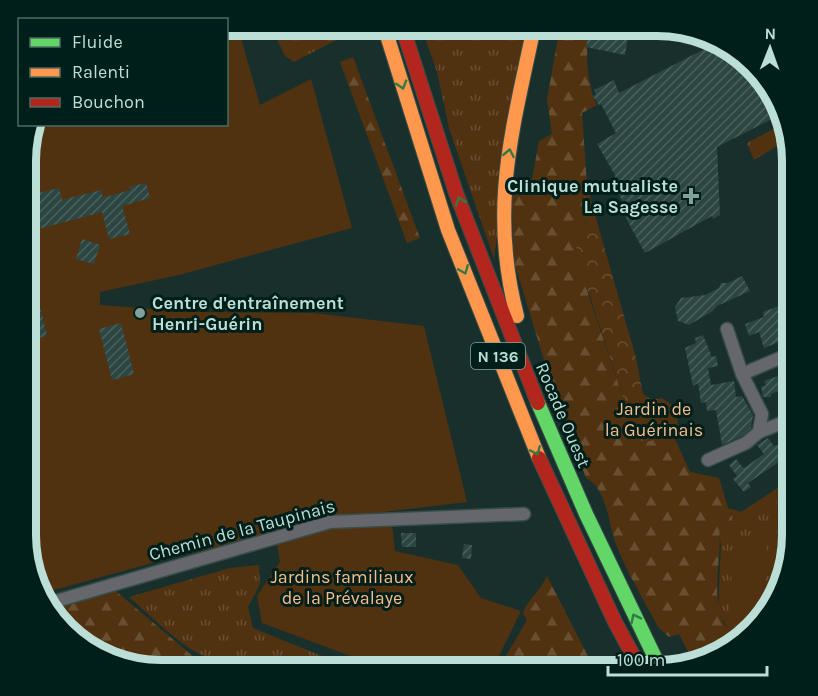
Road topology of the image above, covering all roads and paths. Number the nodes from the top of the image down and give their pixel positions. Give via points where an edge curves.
1 (387, 36) edge
2 (405, 36) edge
3 (532, 36) edge
4 (727, 329) dead end
5 (518, 354) junction
6 (782, 357) edge
7 (742, 374) junction
8 (782, 423) edge
9 (759, 432) junction
10 (708, 460) dead end
11 (524, 514) dead end
12 (55, 601) edge
13 (635, 660) edge
14 (656, 660) edge

1 -> 13 highway, Rocade Ouest / N 136 via 452,240 539,457
5 -> 2 highway, Rocade Ouest / N 136 via 466,220
5 -> 3 highway via 525,338 507,280 501,211 505,171
4 - 7 street
14 -> 5 highway, Rocade Ouest / N 136 via 592,527
6 - 7 street
7 - 9 street via 762,414
8 - 9 street
9 - 10 street via 732,451
11 - 12 street, Chemin de la Taupinais via 330,522

